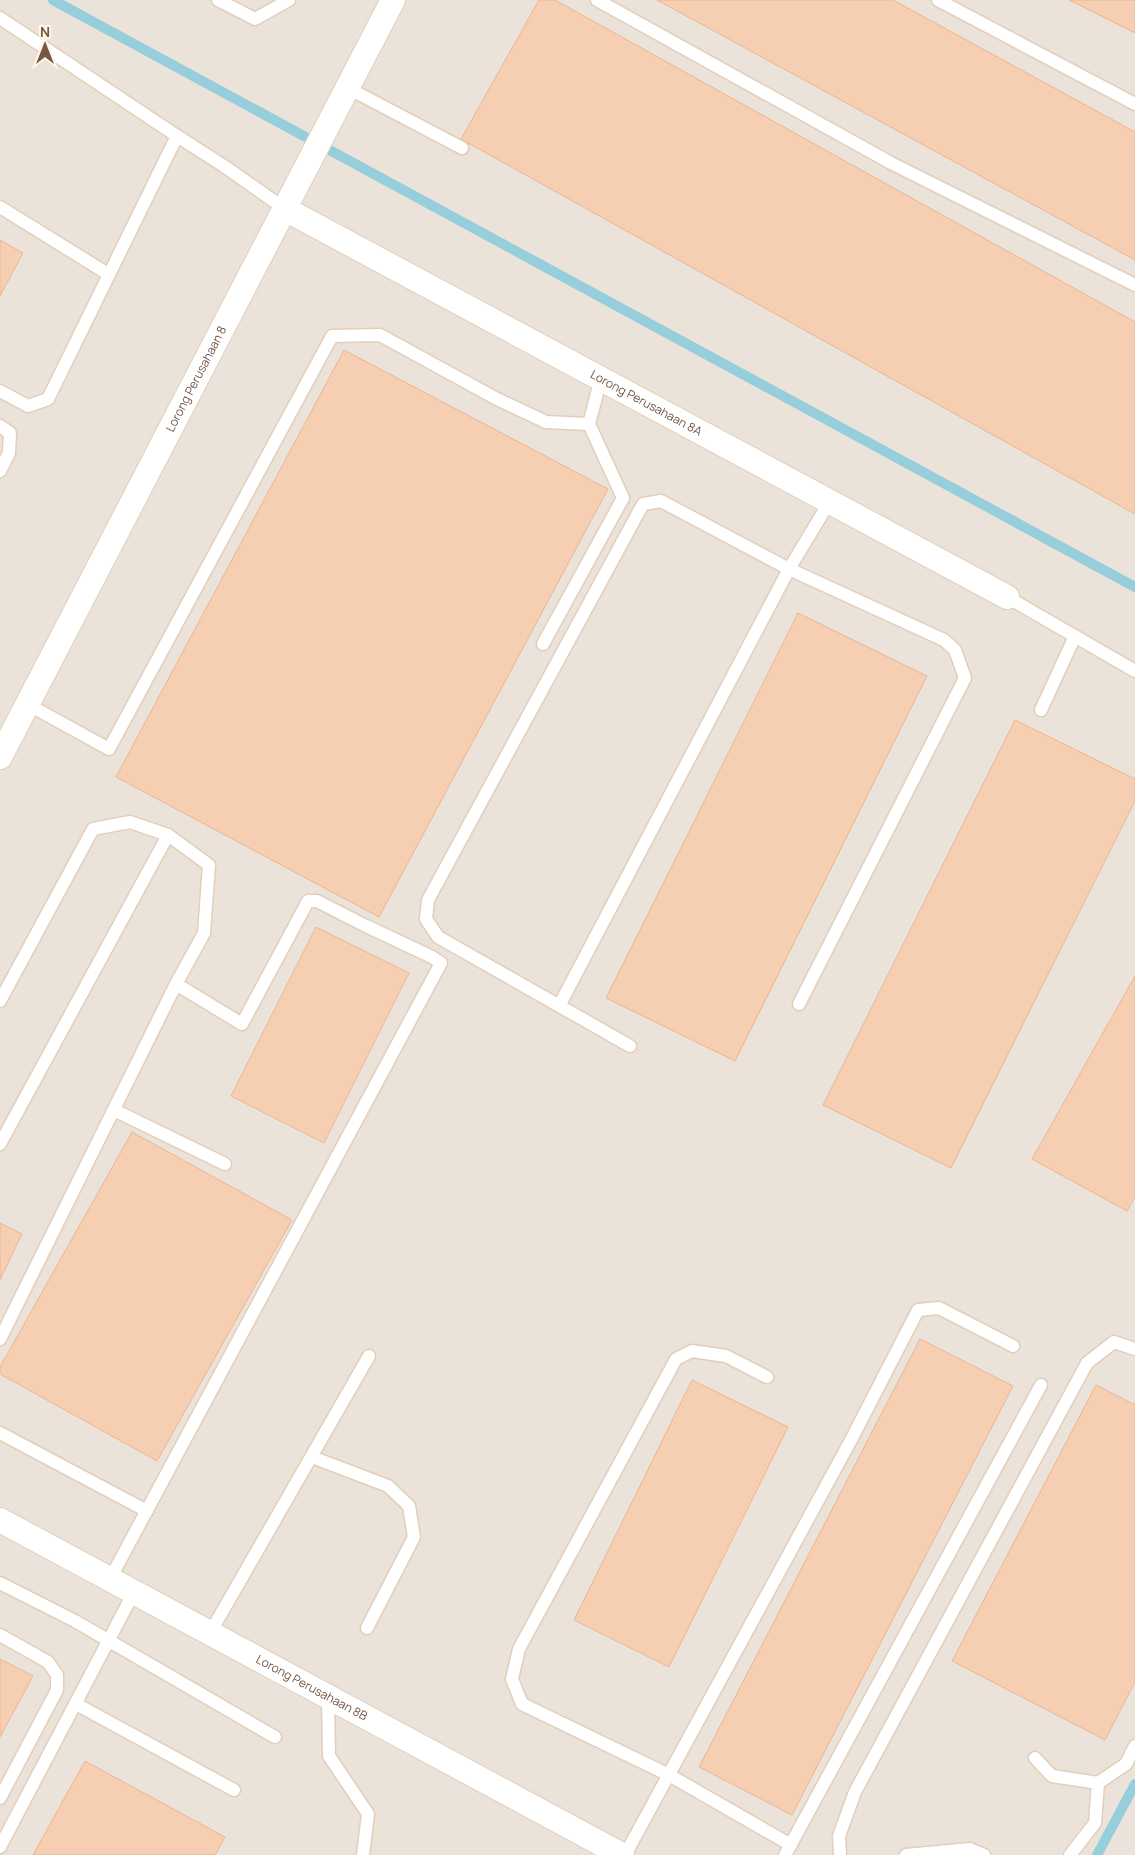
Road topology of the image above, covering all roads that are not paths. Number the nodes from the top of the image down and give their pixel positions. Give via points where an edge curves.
1 (218, 0) edge
2 (289, 0) edge
3 (393, 0) edge
4 (597, 0) edge
5 (938, 0) edge
6 (1, 22) edge
7 (346, 87) junction
8 (1135, 104) edge
9 (177, 136) junction
10 (462, 148) dead end
11 (0, 207) edge
12 (286, 209) junction
13 (108, 274) junction
14 (1135, 285) edge
15 (601, 378) junction
16 (0, 391) edge
17 (589, 424) junction
18 (0, 426) edge
19 (0, 471) edge
20 (830, 502) junction
21 (789, 569) junction
22 (1008, 597) joint
23 (1075, 636) junction
24 (543, 644) dead end
25 (1135, 671) edge
26 (29, 705) junction
27 (1041, 710) dead end
28 (1, 752) edge
29 (168, 835) junction
30 (176, 984) junction
31 (0, 1001) edge
32 (799, 1004) dead end
33 (559, 1006) junction
34 (630, 1046) dead end
35 (114, 1110) junction
36 (0, 1144) edge
37 (224, 1164) dead end
38 (0, 1339) edge
39 (1013, 1346) dead end
40 (1135, 1349) edge
41 (369, 1356) dead end
42 (767, 1377) dead end
43 (1041, 1386) dead end
44 (0, 1433) edge
45 (312, 1457) junction
46 (148, 1511) junction
47 (0, 1520) edge
48 (110, 1579) junction
49 (0, 1583) edge
50 (134, 1592) junction
51 (367, 1628) dead end
52 (210, 1633) junction
53 (0, 1635) edge
54 (108, 1642) junction
55 (328, 1697) junction
56 (76, 1704) junction
57 (274, 1737) dead end
58 (1135, 1746) edge
59 (1035, 1758) dead end
60 (669, 1775) junction
61 (1098, 1782) junction
62 (234, 1790) dead end
63 (0, 1798) edge
64 (0, 1847) edge
65 (788, 1850) edge
66 (363, 1855) edge
67 (624, 1855) edge
68 (840, 1855) edge
69 (906, 1855) edge
70 (984, 1855) edge
71 (1070, 1855) edge

1 - 2 lane via 255,19
3 - 7 street, Lorong Perusahaan 8
4 - 14 lane via 891,163
5 - 8 lane
6 - 9 lane
7 - 10 lane
7 - 12 street, Lorong Perusahaan 8
9 - 12 lane
9 - 13 lane
11 - 13 lane
12 - 15 street, Lorong Perusahaan 8A
12 - 26 street, Lorong Perusahaan 8
13 - 16 lane via 48,398 28,406
15 - 17 lane
15 - 20 street, Lorong Perusahaan 8A
17 - 24 lane via 622,498
17 - 26 lane via 546,422 380,335 332,336 109,749
18 - 19 lane via 10,433 9,453
20 - 21 lane
20 - 22 street, Lorong Perusahaan 8A
21 - 32 lane via 944,640 955,650 965,678
21 - 33 lane
21 - 33 lane via 660,501 643,504 428,900 426,919 438,938
22 - 23 lane
23 - 25 lane
23 - 27 lane
26 - 28 street, Lorong Perusahaan 8
29 - 30 lane via 209,865 204,933
29 - 31 lane via 130,822 93,829
29 - 36 lane
30 - 35 lane
30 - 46 lane via 242,1024 308,901 317,901 441,964
33 - 34 lane
35 - 37 lane
35 - 38 lane
39 - 60 lane via 939,1308 918,1310
40 - 68 lane via 1114,1342 1087,1363 855,1792 839,1836
41 - 45 lane
42 - 60 lane via 726,1356 692,1351 676,1359 519,1650 512,1679 522,1704
43 - 65 lane
44 - 46 lane
45 - 51 lane via 388,1486 410,1506 414,1537
45 - 52 lane
46 - 48 lane
47 - 48 street, Lorong Perusahaan 8B
48 - 50 street, Lorong Perusahaan 8B
49 - 54 lane via 75,1621
50 - 52 street, Lorong Perusahaan 8B
50 - 54 lane
52 - 55 street, Lorong Perusahaan 8B
53 - 63 lane via 48,1662 57,1675 57,1690
54 - 56 lane
54 - 57 lane
55 - 66 lane via 329,1756 368,1814
55 - 67 street, Lorong Perusahaan 8B
56 - 62 lane
56 - 64 lane
58 - 61 lane via 1126,1764
59 - 61 lane via 1052,1776
60 - 65 lane
60 - 67 lane
61 - 71 lane via 1095,1822
69 - 70 lane via 970,1849

